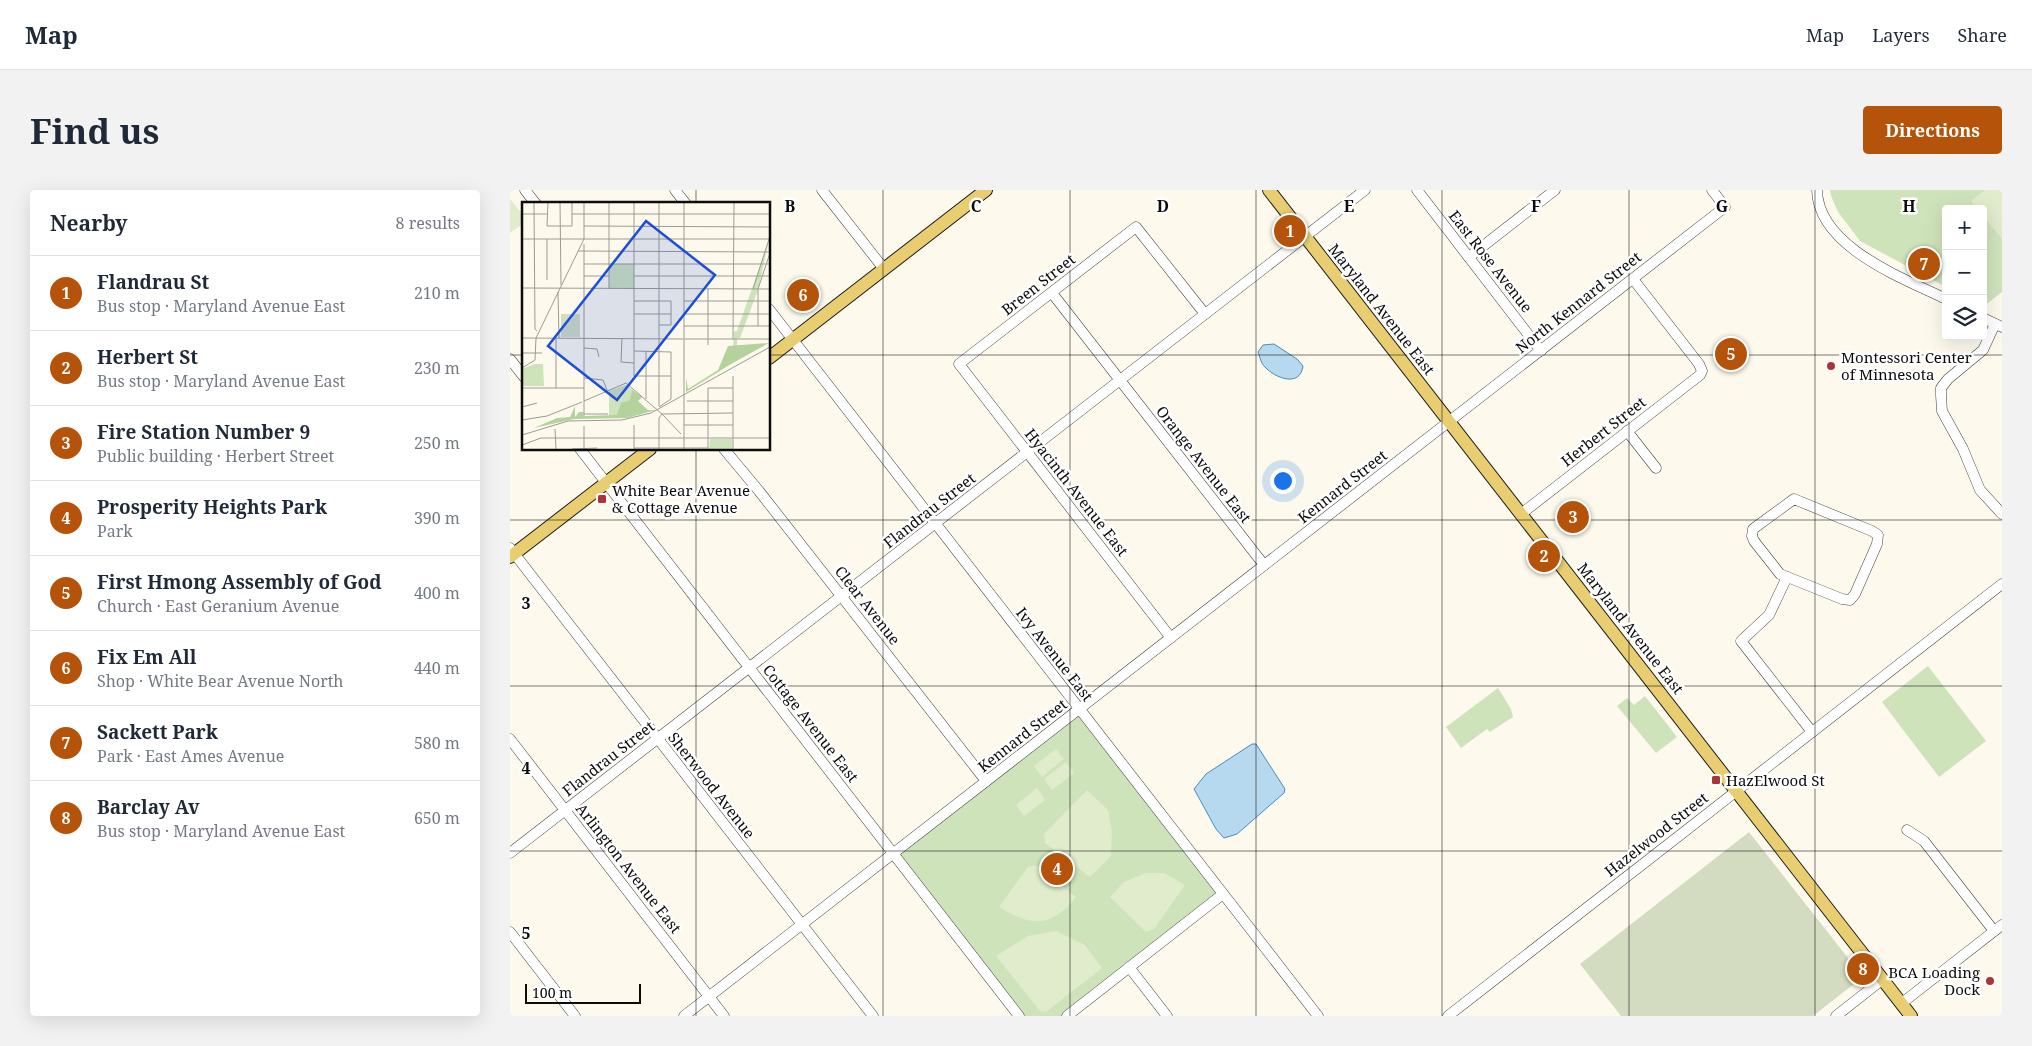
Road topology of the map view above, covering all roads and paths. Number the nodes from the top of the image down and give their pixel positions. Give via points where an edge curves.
1 (525, 190) edge
2 (675, 190) edge
3 (822, 190) edge
4 (1269, 190) edge
5 (1365, 190) edge
6 (1417, 190) edge
7 (1555, 190) edge
8 (1712, 190) edge
9 (1818, 190) edge
10 (977, 193) edge
11 (534, 202) edge
12 (684, 202) edge
13 (1305, 237) junction
14 (1468, 257) junction
15 (884, 269) junction
16 (1633, 279) junction
17 (1052, 293) junction
18 (1942, 297) edge
19 (770, 310) edge
20 (1205, 314) junction
21 (1987, 320) edge
22 (1999, 326) edge
23 (792, 340) junction
24 (1541, 350) junction
25 (770, 357) edge
26 (510, 360) edge
27 (959, 364) joint
28 (522, 375) edge
29 (1120, 380) junction
30 (1449, 422) junction
31 (1627, 431) junction
32 (581, 450) edge
33 (649, 450) edge
34 (725, 450) edge
35 (1027, 452) junction
36 (1656, 468) dead end
37 (606, 482) junction
38 (1521, 514) junction
39 (2002, 514) edge
40 (935, 524) junction
41 (511, 553) edge
42 (1264, 565) junction
43 (1787, 577) junction
44 (2002, 584) edge
45 (842, 596) junction
46 (1171, 638) junction
47 (749, 668) junction
48 (1079, 709) junction
49 (1812, 732) junction
50 (658, 738) junction
51 (510, 739) edge
52 (986, 781) junction
53 (1737, 790) junction
54 (565, 810) junction
55 (1907, 830) dead end
56 (510, 853) edge
57 (893, 853) junction
58 (1223, 894) junction
59 (802, 924) junction
60 (1998, 928) edge
61 (510, 932) edge
62 (1130, 967) junction
63 (1883, 979) junction
64 (709, 996) junction
65 (1902, 1003) junction
66 (575, 1016) edge
67 (684, 1016) edge
68 (724, 1016) edge
69 (873, 1016) edge
70 (1019, 1016) edge
71 (1067, 1016) edge
72 (1167, 1016) edge
73 (1318, 1016) edge
74 (1448, 1016) edge
75 (1836, 1016) edge
76 (1911, 1016) edge

1 - 11 street
2 - 12 street
3 - 15 street
4 - 13 main road, Maryland Avenue East
5 - 13 street, Flandrau Street
6 - 14 street, East Rose Avenue
7 - 14 street
8 - 16 street, North Kennard Street via 1725,206
9 - 18 street via 1825,218 1857,254
10 - 15 main road
13 - 20 street, Flandrau Street
13 - 30 main road, Maryland Avenue East
14 - 24 street, East Rose Avenue
15 - 23 main road
16 - 24 street, North Kennard Street
16 - 31 street, Herbert Street via 1702,372
17 - 20 street, Breen Street via 1136,227
17 - 27 street, Breen Street
17 - 29 street, Orange Avenue East
19 - 23 street, Ivy Avenue East
20 - 29 street, Flandrau Street
21 - 22 street
22 - 39 street via 1983,350 1948,379 1940,395 1942,412 1979,487
23 - 25 main road
23 - 40 street, Ivy Avenue East
24 - 30 street, North Kennard Street
26 - 28 street
27 - 35 street, Hyacinth Avenue East
29 - 35 street, Flandrau Street
29 - 42 street, Orange Avenue East
30 - 38 main road, Maryland Avenue East
30 - 42 street, Kennard Street
31 - 36 street
31 - 38 street, Herbert Street
32 - 37 street, Cottage Avenue East
33 - 37 main road
34 - 45 street, Clear Avenue
35 - 40 street, Flandrau Street
35 - 46 street, Hyacinth Avenue East
37 - 41 main road
37 - 47 street, Cottage Avenue East
38 - 53 main road, Maryland Avenue East
40 - 45 street, Flandrau Street
40 - 48 street, Ivy Avenue East
41 - 50 street, Sherwood Avenue
42 - 46 street, Kennard Street
43 - 43 street via 1850,600 1878,536 1806,502 1790,501 1752,533 1754,541 1775,569
43 - 49 street via 1769,616 1741,641
44 - 49 street, Hazelwood Street
45 - 47 street, Flandrau Street
45 - 52 street, Clear Avenue
46 - 48 street, Kennard Street
47 - 50 street, Flandrau Street
47 - 57 street, Cottage Avenue East
48 - 52 street, Kennard Street
48 - 58 street, Ivy Avenue East
49 - 53 street, Hazelwood Street
50 - 54 street, Flandrau Street
50 - 59 street, Sherwood Avenue
51 - 54 street, Arlington Avenue East
52 - 57 street, Kennard Street
53 - 63 main road, Maryland Avenue East
53 - 74 street, Hazelwood Street
54 - 56 street, Flandrau Street
54 - 64 street, Arlington Avenue East
55 - 60 street via 1924,841
57 - 59 street, Kennard Street
57 - 70 street, Cottage Avenue East
58 - 62 street
58 - 73 street, Ivy Avenue East
59 - 64 street, Kennard Street
59 - 69 street, Sherwood Avenue
60 - 65 street
61 - 66 street
62 - 71 street
62 - 72 street
63 - 65 main road, Maryland Avenue East
63 - 75 street
64 - 67 street, Kennard Street
64 - 68 street, Arlington Avenue East
65 - 76 main road, Maryland Avenue East

